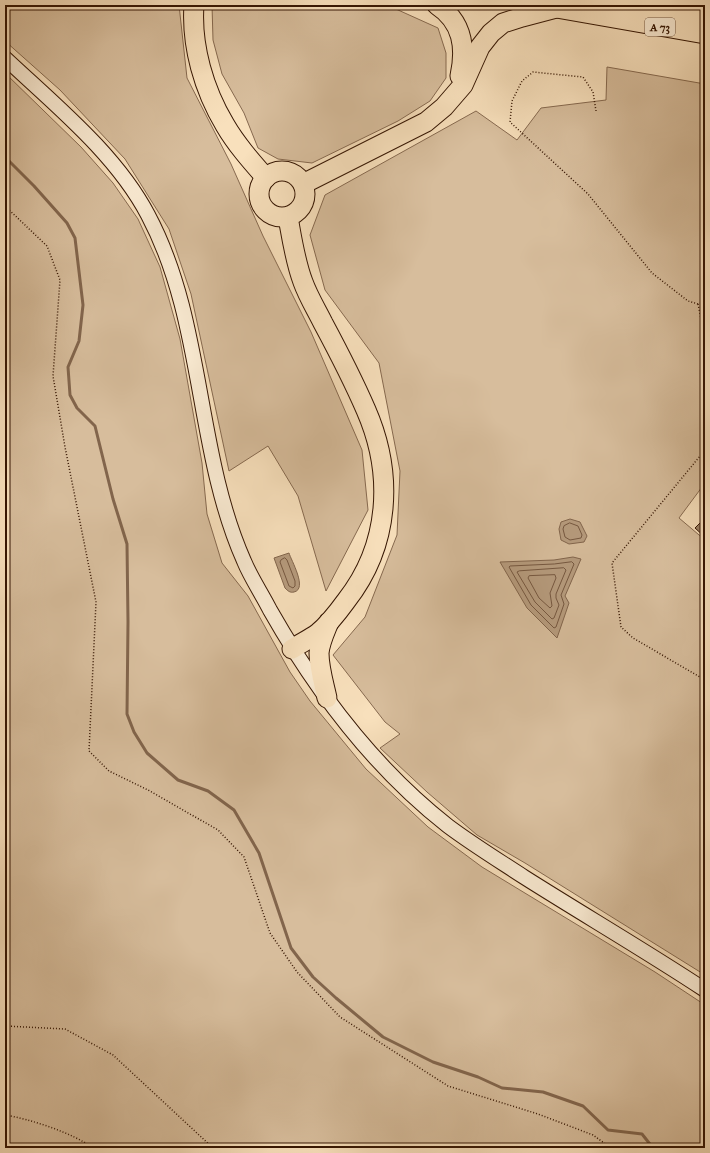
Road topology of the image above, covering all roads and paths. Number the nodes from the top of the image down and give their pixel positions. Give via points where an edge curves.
1 (194, 5) edge
2 (438, 5) edge
3 (627, 5) edge
4 (548, 6) edge
5 (705, 19) edge
6 (705, 34) edge
7 (5, 58) edge
8 (454, 95) junction
9 (596, 111) dead end
10 (266, 178) junction
11 (303, 184) junction
12 (5, 206) edge
13 (288, 217) junction
14 (705, 302) edge
15 (698, 304) junction
16 (705, 338) edge
17 (705, 450) edge
18 (329, 622) junction
19 (292, 649) junction
20 (705, 680) edge
21 (327, 698) junction
22 (705, 990) edge
23 (5, 1026) edge
24 (5, 1114) edge
25 (93, 1148) edge
26 (213, 1148) edge
27 (611, 1148) edge

1 - 10 highway via 197,50 205,82 225,126
2 - 8 highway via 446,10 456,25 463,46 463,62
3 - 5 highway, A 73
4 - 6 highway, A 73
4 - 8 highway via 503,23 491,33 480,46 463,85
7 - 19 main road via 111,161 147,213 173,274 180,300 222,501 245,564
8 - 11 highway via 426,122
9 - 15 path via 593,92 583,77 533,72 522,81 512,101 510,122 588,194 652,273 688,301
10 - 11 highway via 272,172 284,170 293,173
10 - 13 highway via 258,191 265,211 275,217
11 - 13 highway via 306,192 304,204 297,213
12 - 27 path via 47,246 60,280 53,376 96,602 89,751 110,771 218,830 244,857 270,933 297,972 340,1017 448,1086 538,1114 594,1135
13 - 18 highway via 303,283 366,411 378,442 383,467 384,506 375,549 369,566 352,594
14 - 15 path
15 - 16 path
17 - 20 path via 612,563 621,627 633,638
18 - 19 highway
18 - 21 highway via 319,653
19 - 21 main road
21 - 22 main road via 371,754 447,825 532,882
23 - 26 path via 65,1029 113,1055
24 - 25 path via 54,1129

